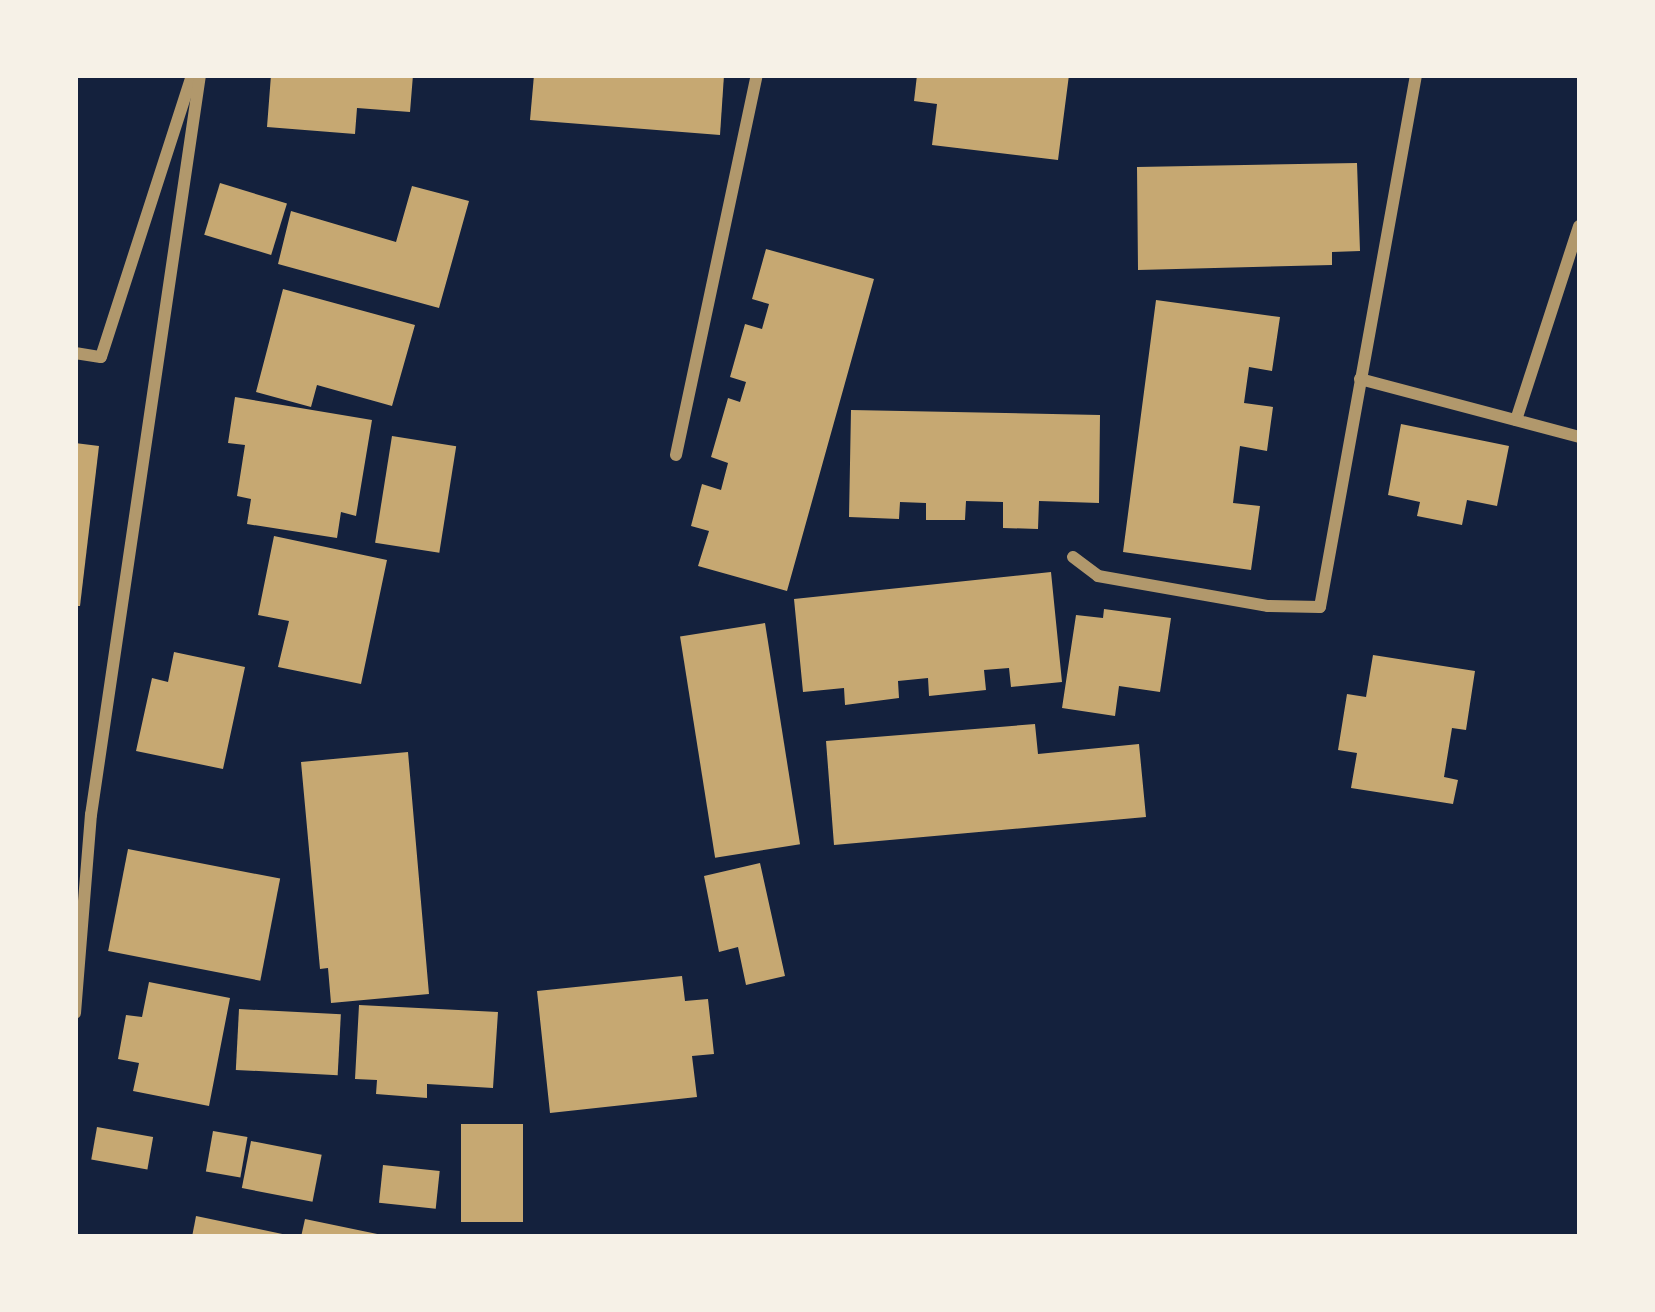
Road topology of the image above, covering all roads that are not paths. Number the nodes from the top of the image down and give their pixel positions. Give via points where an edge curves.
1 (196, 75) edge
2 (757, 75) edge
3 (1416, 75) edge
4 (1579, 226) edge
5 (75, 353) edge
6 (1360, 379) junction
7 (1516, 420) junction
8 (1580, 437) edge
9 (676, 455) dead end
10 (1073, 557) dead end
11 (75, 1013) edge

1 - 5 street via 100,357
1 - 11 street via 91,815
2 - 9 street
3 - 6 street
4 - 7 street
6 - 7 street
6 - 10 street via 1319,607 1268,606 1098,576
7 - 8 street

